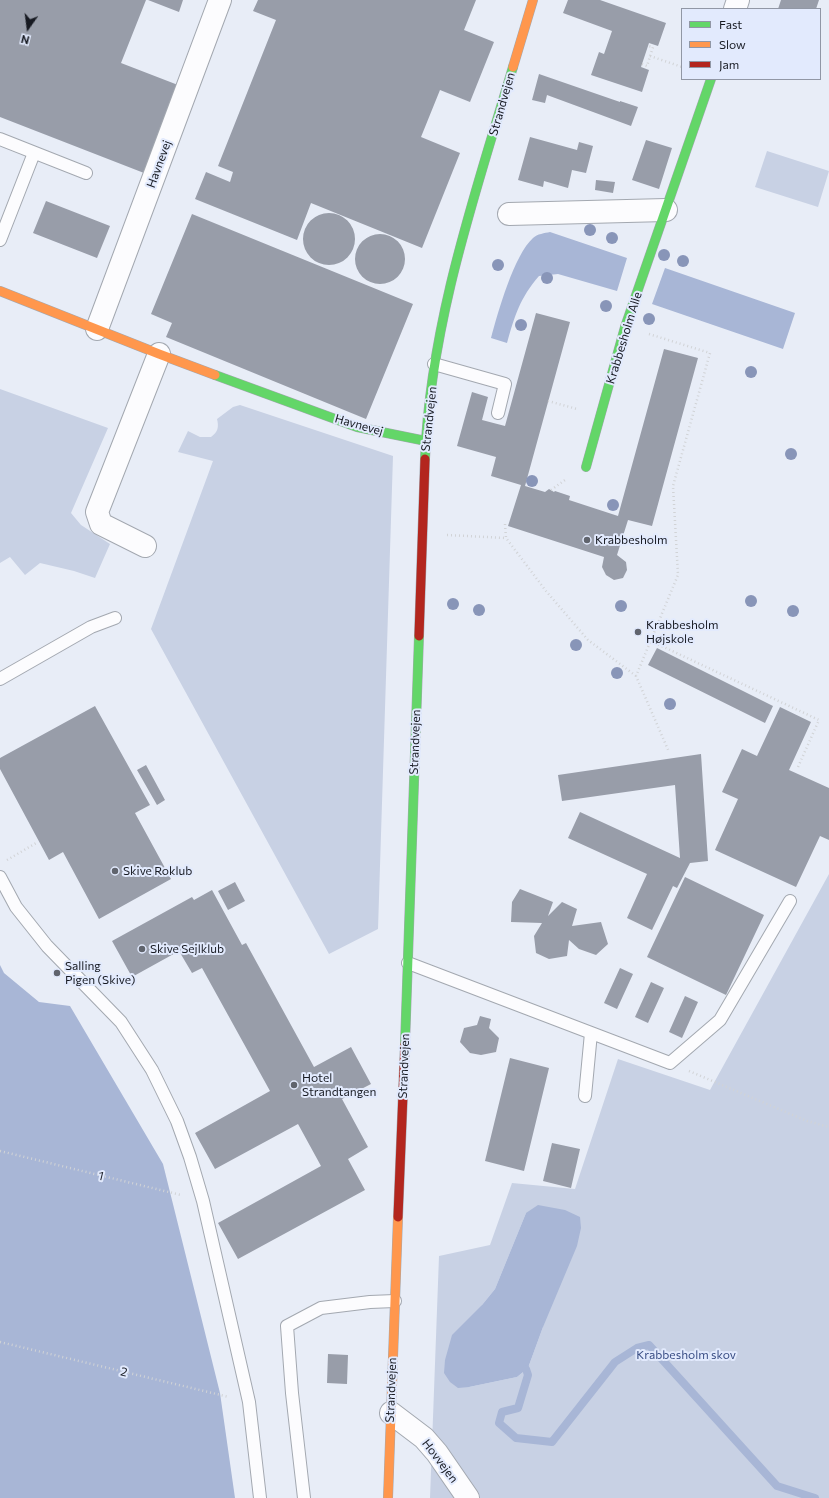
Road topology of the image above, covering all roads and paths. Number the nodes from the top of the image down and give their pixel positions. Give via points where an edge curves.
1 (220, 0) edge
2 (533, 0) edge
3 (648, 46) dead end
4 (650, 56) junction
5 (642, 64) dead end
6 (681, 67) edge
7 (711, 80) edge
8 (0, 139) edge
9 (34, 153) junction
10 (86, 173) dead end
11 (666, 210) junction
12 (509, 214) dead end
13 (0, 240) edge
14 (0, 291) edge
15 (626, 327) junction
16 (97, 329) junction
17 (158, 354) junction
18 (434, 364) junction
19 (548, 401) dead end
20 (498, 413) dead end
21 (600, 415) junction
22 (426, 441) junction
23 (586, 467) dead end
24 (505, 524) dead end
25 (422, 534) junction
26 (506, 538) junction
27 (144, 546) dead end
28 (115, 618) dead end
29 (651, 641) junction
30 (636, 676) junction
31 (0, 679) edge
32 (668, 752) dead end
33 (798, 767) dead end
34 (38, 842) dead end
35 (6, 860) dead end
36 (0, 877) edge
37 (790, 901) dead end
38 (408, 963) junction
39 (591, 1033) junction
40 (670, 1063) junction
41 (585, 1096) dead end
42 (829, 1127) edge
43 (0, 1150) edge
44 (203, 1201) junction
45 (395, 1301) junction
46 (0, 1342) edge
47 (249, 1402) junction
48 (391, 1413) junction
49 (260, 1498) edge
50 (304, 1498) edge
51 (388, 1498) edge
52 (468, 1498) edge

1 - 16 street, Havnevej
2 - 18 street, Strandvejen via 470,214
3 - 4 path via 653,48
4 - 5 path via 647,66
4 - 6 path
7 - 11 street, Krabbesholm Alle
8 - 9 lane
9 - 10 lane
9 - 13 lane
11 - 12 street
11 - 15 street, Krabbesholm Alle
14 - 16 street, Havnevej
15 - 21 street, Krabbesholm Alle
15 - 29 path via 710,353 673,486 678,575
16 - 17 street, Havnevej
17 - 22 street, Havnevej via 357,427
17 - 27 street via 98,512 101,524
18 - 20 lane via 505,384
18 - 22 street, Strandvejen
19 - 21 path
21 - 23 street, Krabbesholm Alle
22 - 25 street, Strandvejen
24 - 26 path
25 - 26 path
25 - 38 street, Strandvejen
26 - 30 path via 546,591 588,640
28 - 31 lane via 91,627
29 - 30 path
29 - 33 path via 819,720
30 - 32 path
34 - 35 path
36 - 44 lane via 16,907 47,946 121,1022 152,1070 178,1122
37 - 40 lane via 720,1020
38 - 39 lane
38 - 45 street, Strandvejen
39 - 40 lane
39 - 41 lane
40 - 42 path
43 - 44 path, 1
44 - 47 lane
45 - 48 street, Strandvejen
45 - 50 lane via 321,1308 287,1326
46 - 47 path, 2
47 - 49 lane
48 - 51 street, Strandvejen
48 - 52 street, Hovvejen via 424,1438

